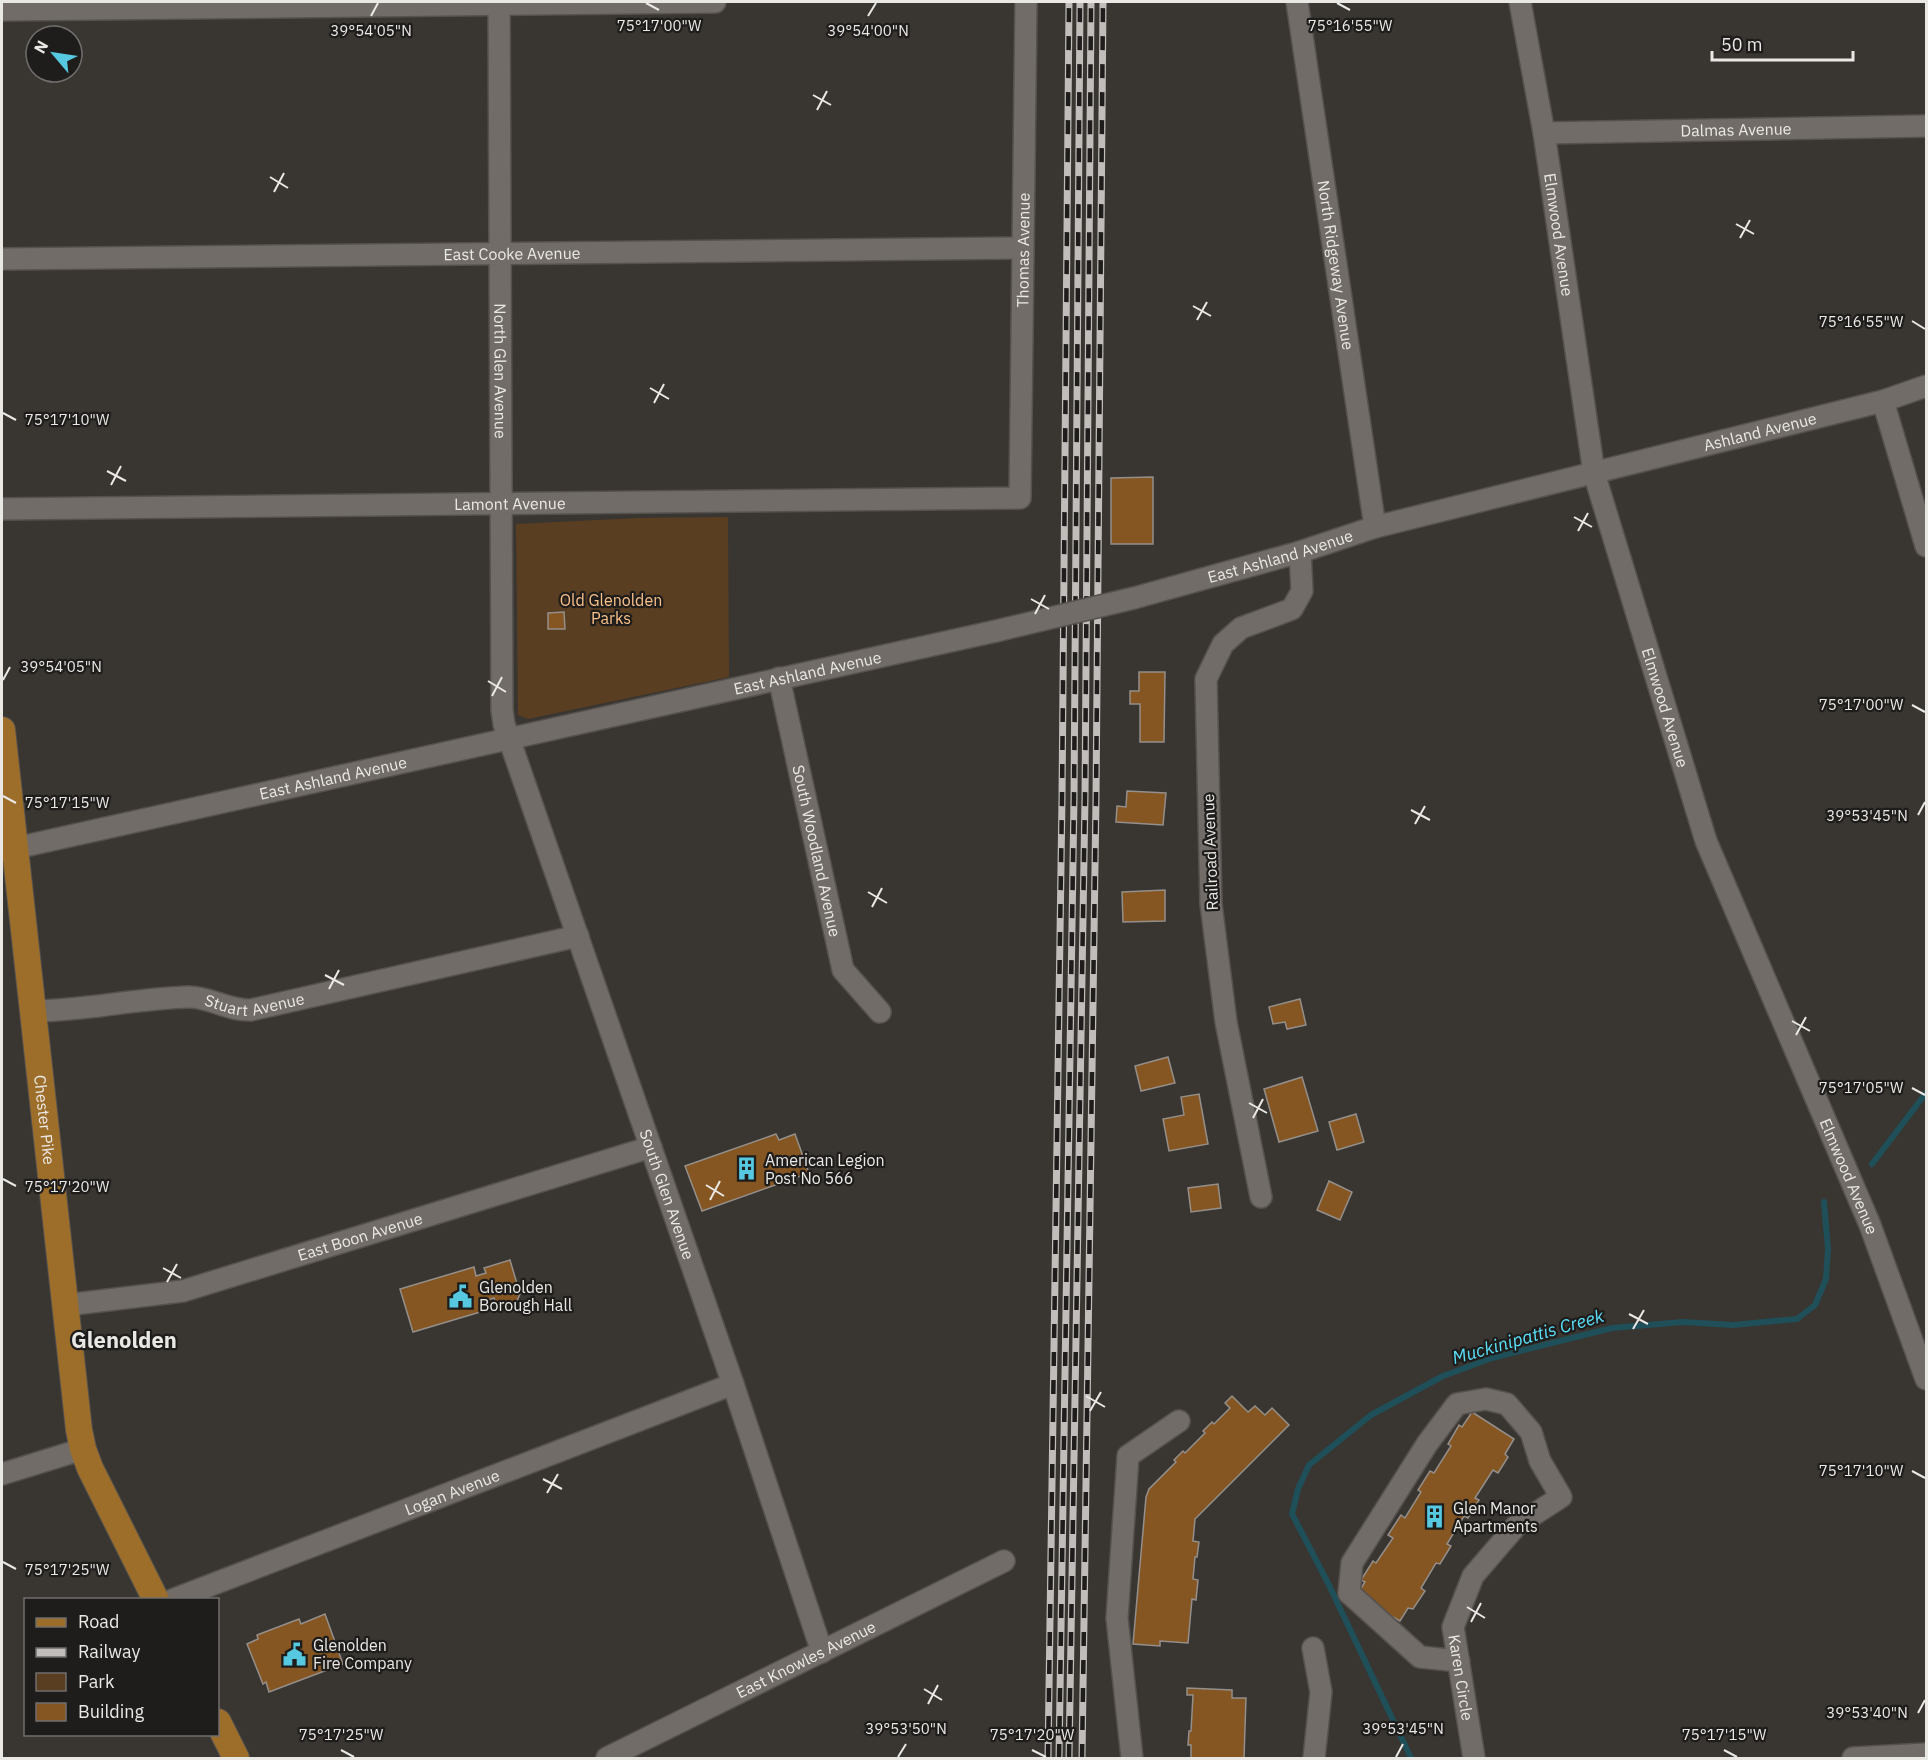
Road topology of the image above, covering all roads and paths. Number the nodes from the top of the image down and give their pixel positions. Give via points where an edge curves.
1 (715, 2) edge
2 (1026, 2) edge
3 (1296, 2) edge
4 (1520, 2) edge
5 (499, 3) edge
6 (2, 10) edge
7 (1926, 126) edge
8 (1544, 133) junction
9 (1022, 248) junction
10 (498, 254) junction
11 (2, 259) edge
12 (1926, 386) edge
13 (1883, 401) junction
14 (1594, 473) junction
15 (1020, 498) joint
16 (500, 504) junction
17 (2, 509) edge
18 (1375, 527) junction
19 (1926, 546) edge
20 (1300, 552) junction
21 (779, 678) junction
22 (2, 730) edge
23 (508, 739) junction
24 (8, 849) edge
25 (578, 936) junction
26 (33, 1011) junction
27 (880, 1012) dead end
28 (651, 1147) junction
29 (1261, 1197) dead end
30 (66, 1305) junction
31 (1926, 1379) edge
32 (733, 1384) junction
33 (1179, 1421) dead end
34 (83, 1449) junction
35 (2, 1474) edge
36 (1004, 1561) dead end
37 (155, 1598) edge
38 (175, 1598) edge
39 (1313, 1648) dead end
40 (822, 1652) junction
41 (1459, 1661) junction
42 (219, 1724) edge
43 (1926, 1754) edge
44 (236, 1758) edge
45 (607, 1758) edge
46 (1132, 1758) edge
47 (1314, 1758) edge
48 (1474, 1758) edge
49 (1853, 1758) edge

1 - 5 street
2 - 9 street, Thomas Avenue
3 - 18 street, North Ridgeway Avenue
4 - 8 street, Elmwood Avenue
5 - 6 street
5 - 10 street, North Glen Avenue
7 - 8 street, Dalmas Avenue
8 - 14 street, Elmwood Avenue
9 - 10 street, East Cooke Avenue
9 - 15 street, Thomas Avenue
10 - 11 street, East Cooke Avenue
10 - 16 street, North Glen Avenue
12 - 13 street, Ashland Avenue
13 - 14 street, Ashland Avenue
13 - 19 street
14 - 18 street, East Ashland Avenue
14 - 31 street, Elmwood Avenue via 1706,841 1870,1225
15 - 16 street, Lamont Avenue
16 - 17 street, Lamont Avenue
16 - 23 street, North Glen Avenue via 502,710
18 - 20 street, East Ashland Avenue
20 - 21 street, East Ashland Avenue, bridge via 1134,598
20 - 29 street, Railroad Avenue via 1302,591 1292,609 1241,628 1223,644 1206,679 1210,904 1226,1022
21 - 23 street, East Ashland Avenue
21 - 27 street, South Woodland Avenue via 843,970
22 - 24 main road, Chester Pike
23 - 24 street, East Ashland Avenue
23 - 25 street, South Glen Avenue
24 - 26 main road, Chester Pike
25 - 26 street, Stuart Avenue via 251,1010 192,997
25 - 28 street, South Glen Avenue
26 - 30 main road, Chester Pike
28 - 30 street, East Boon Avenue via 183,1291
28 - 32 street, South Glen Avenue
30 - 34 main road, Chester Pike
32 - 38 street, Logan Avenue
32 - 40 street, South Glen Avenue
33 - 46 street via 1128,1456 1117,1618
34 - 35 street
34 - 37 main road, Chester Pike
36 - 40 street, East Knowles Avenue
39 - 47 street via 1321,1692
40 - 45 street, East Knowles Avenue
41 - 41 street, Karen Circle via 1453,1627 1473,1576 1516,1526 1561,1497 1540,1461 1531,1432 1507,1404 1486,1399 1457,1404 1414,1464 1353,1563 1348,1593 1420,1657
41 - 48 street, Karen Circle
42 - 44 main road
43 - 49 street

